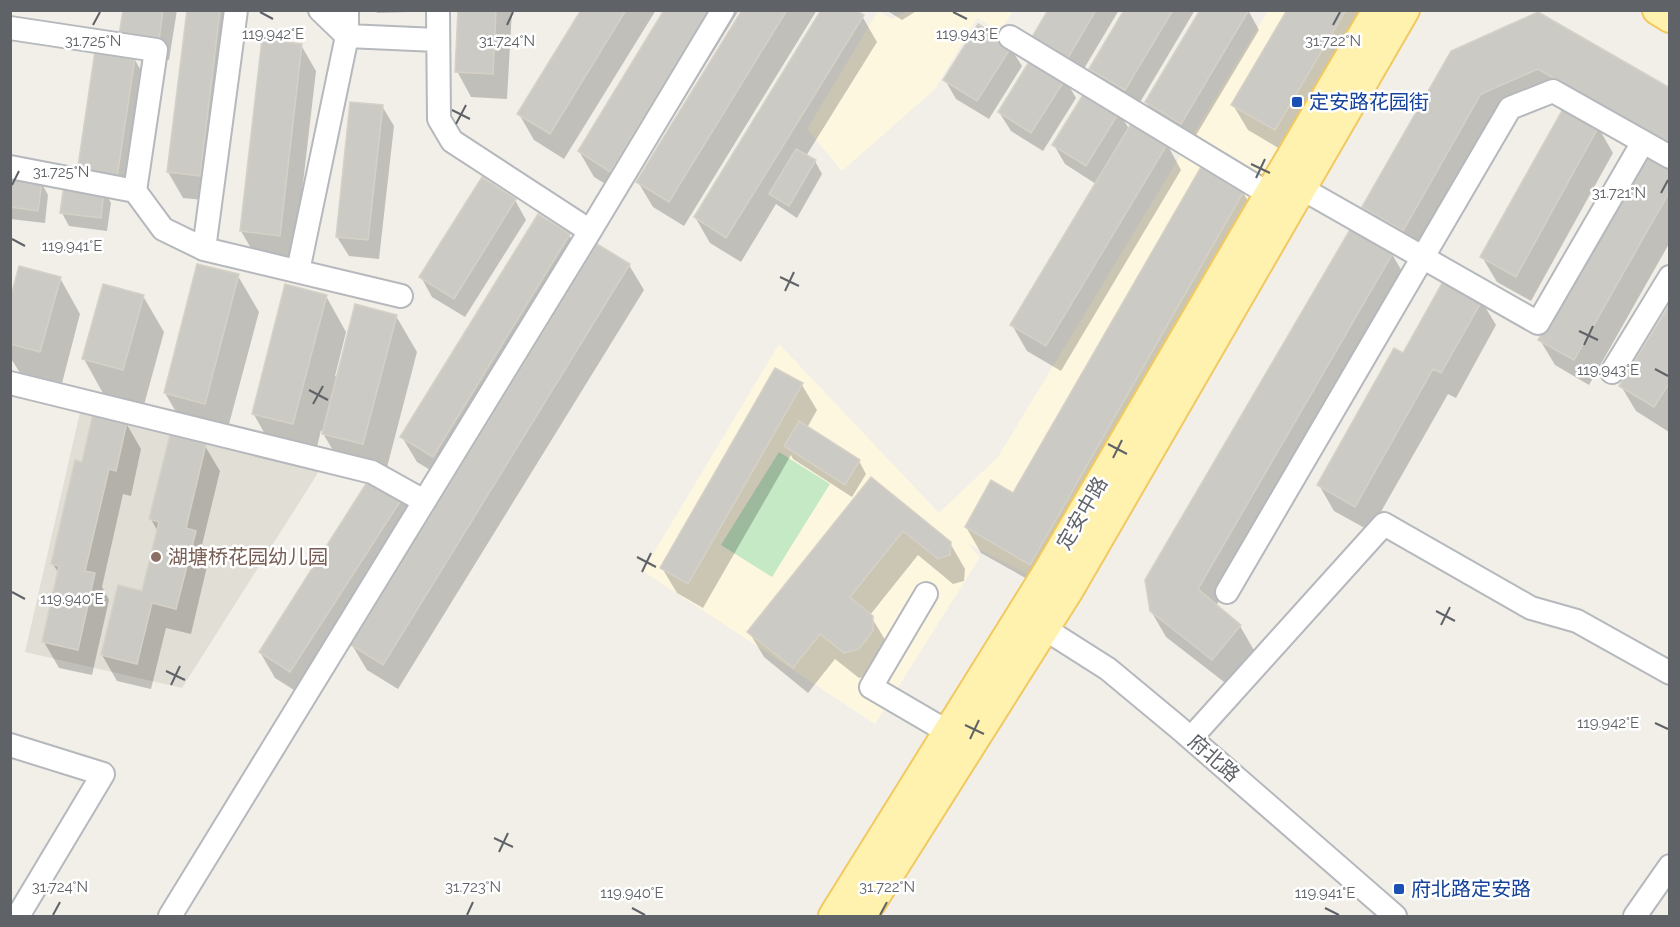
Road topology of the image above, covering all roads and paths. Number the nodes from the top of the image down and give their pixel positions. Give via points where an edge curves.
1 (236, 10) edge
2 (320, 10) edge
3 (347, 10) edge
4 (438, 10) edge
5 (723, 10) edge
6 (1377, 10) edge
7 (1405, 10) edge
8 (1657, 10) edge
9 (1670, 18) edge
10 (10, 28) edge
11 (347, 36) junction
12 (1010, 37) dead end
13 (437, 40) junction
14 (1642, 142) junction
15 (1670, 157) edge
16 (10, 167) edge
17 (1302, 188) junction
18 (135, 190) junction
19 (1269, 194) junction
20 (590, 231) junction
21 (204, 249) junction
22 (1422, 257) junction
23 (298, 271) junction
24 (1670, 277) edge
25 (401, 296) dead end
26 (1612, 372) dead end
27 (10, 383) edge
28 (424, 501) junction
29 (1227, 592) dead end
30 (926, 594) dead end
31 (1033, 621) junction
32 (1670, 673) edge
33 (948, 732) junction
34 (1191, 738) junction
35 (10, 745) edge
36 (1670, 866) edge
37 (18, 916) edge
38 (170, 916) edge
39 (833, 916) edge
40 (863, 916) edge
41 (1395, 916) edge
42 (1635, 916) edge

1 - 21 street
2 - 11 street
3 - 11 street
4 - 13 street
5 - 20 street
6 - 19 main road, 定安中路
7 - 17 main road, 定安中路
8 - 9 main road
10 - 18 street via 156,50
11 - 13 street
11 - 23 street
12 - 19 street
13 - 20 street via 439,119 452,141
14 - 15 street
14 - 22 street via 1553,91 1509,108
14 - 22 street via 1538,323
16 - 18 street
17 - 22 street
17 - 31 main road, 定安中路 via 1069,590
18 - 21 street via 164,229
19 - 31 main road, 定安中路
20 - 28 street
21 - 23 street
22 - 29 street
23 - 25 street
24 - 26 street
27 - 28 street via 372,472
28 - 38 street
30 - 33 street via 871,687
31 - 33 main road, 定安中路
31 - 34 street, 府北路 via 1108,669
31 - 40 main road, 定安中路 via 1020,669
32 - 34 street via 1577,621 1531,608 1384,524
33 - 39 main road, 定安中路
34 - 41 street, 府北路
35 - 37 street via 103,774
36 - 42 street

